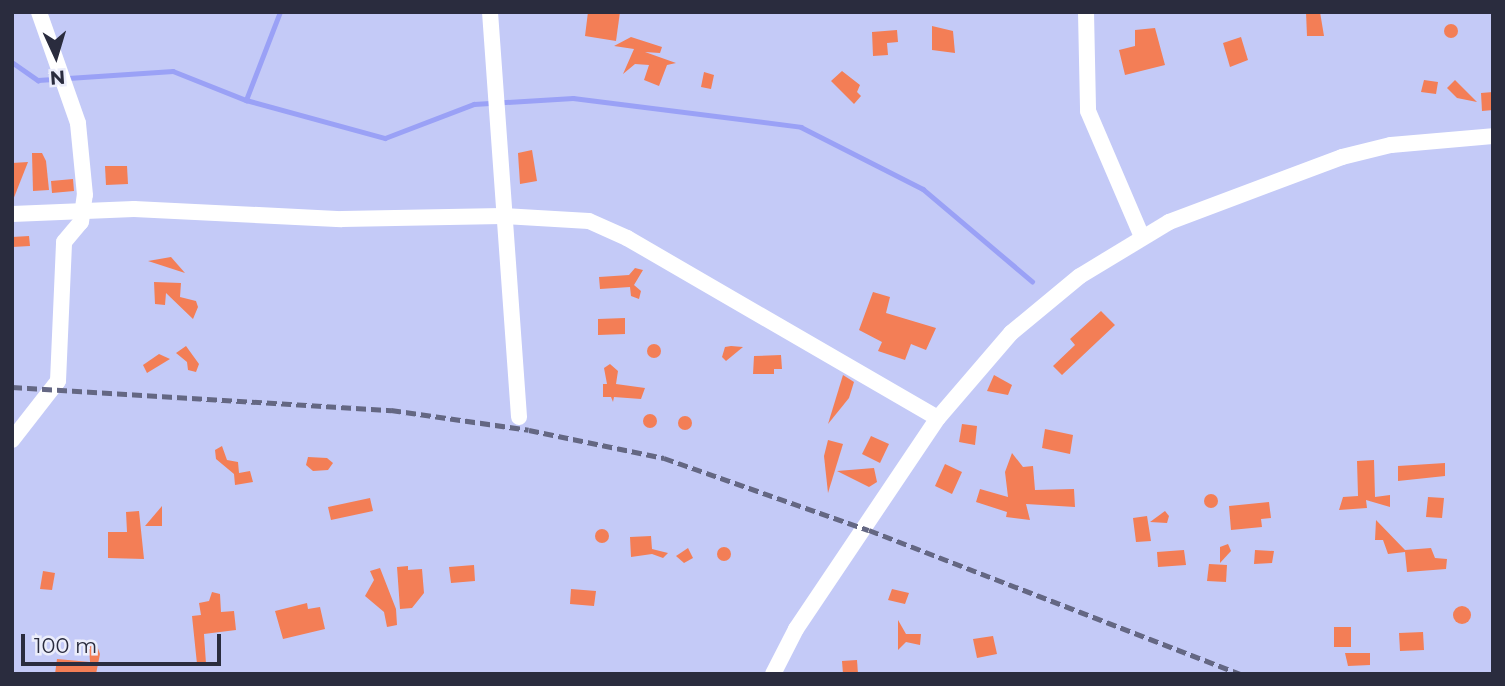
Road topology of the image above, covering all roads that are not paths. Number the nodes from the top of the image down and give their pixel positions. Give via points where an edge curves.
1 (39, 12) edge
2 (490, 12) edge
3 (1086, 12) edge
4 (1493, 136) edge
5 (80, 210) junction
6 (12, 214) edge
7 (502, 216) junction
8 (1142, 237) junction
9 (519, 417) dead end
10 (937, 418) junction
11 (12, 440) edge
12 (773, 674) edge

1 - 5 street via 78,124 85,195
2 - 7 street
3 - 8 street via 1088,111
4 - 8 street via 1391,145 1342,157 1178,218
5 - 6 street
5 - 7 street via 342,219
5 - 11 street via 81,222 64,242 58,381
7 - 9 street
7 - 10 street via 562,218 609,229
8 - 10 street via 1080,276 1020,325
10 - 12 street via 796,629

